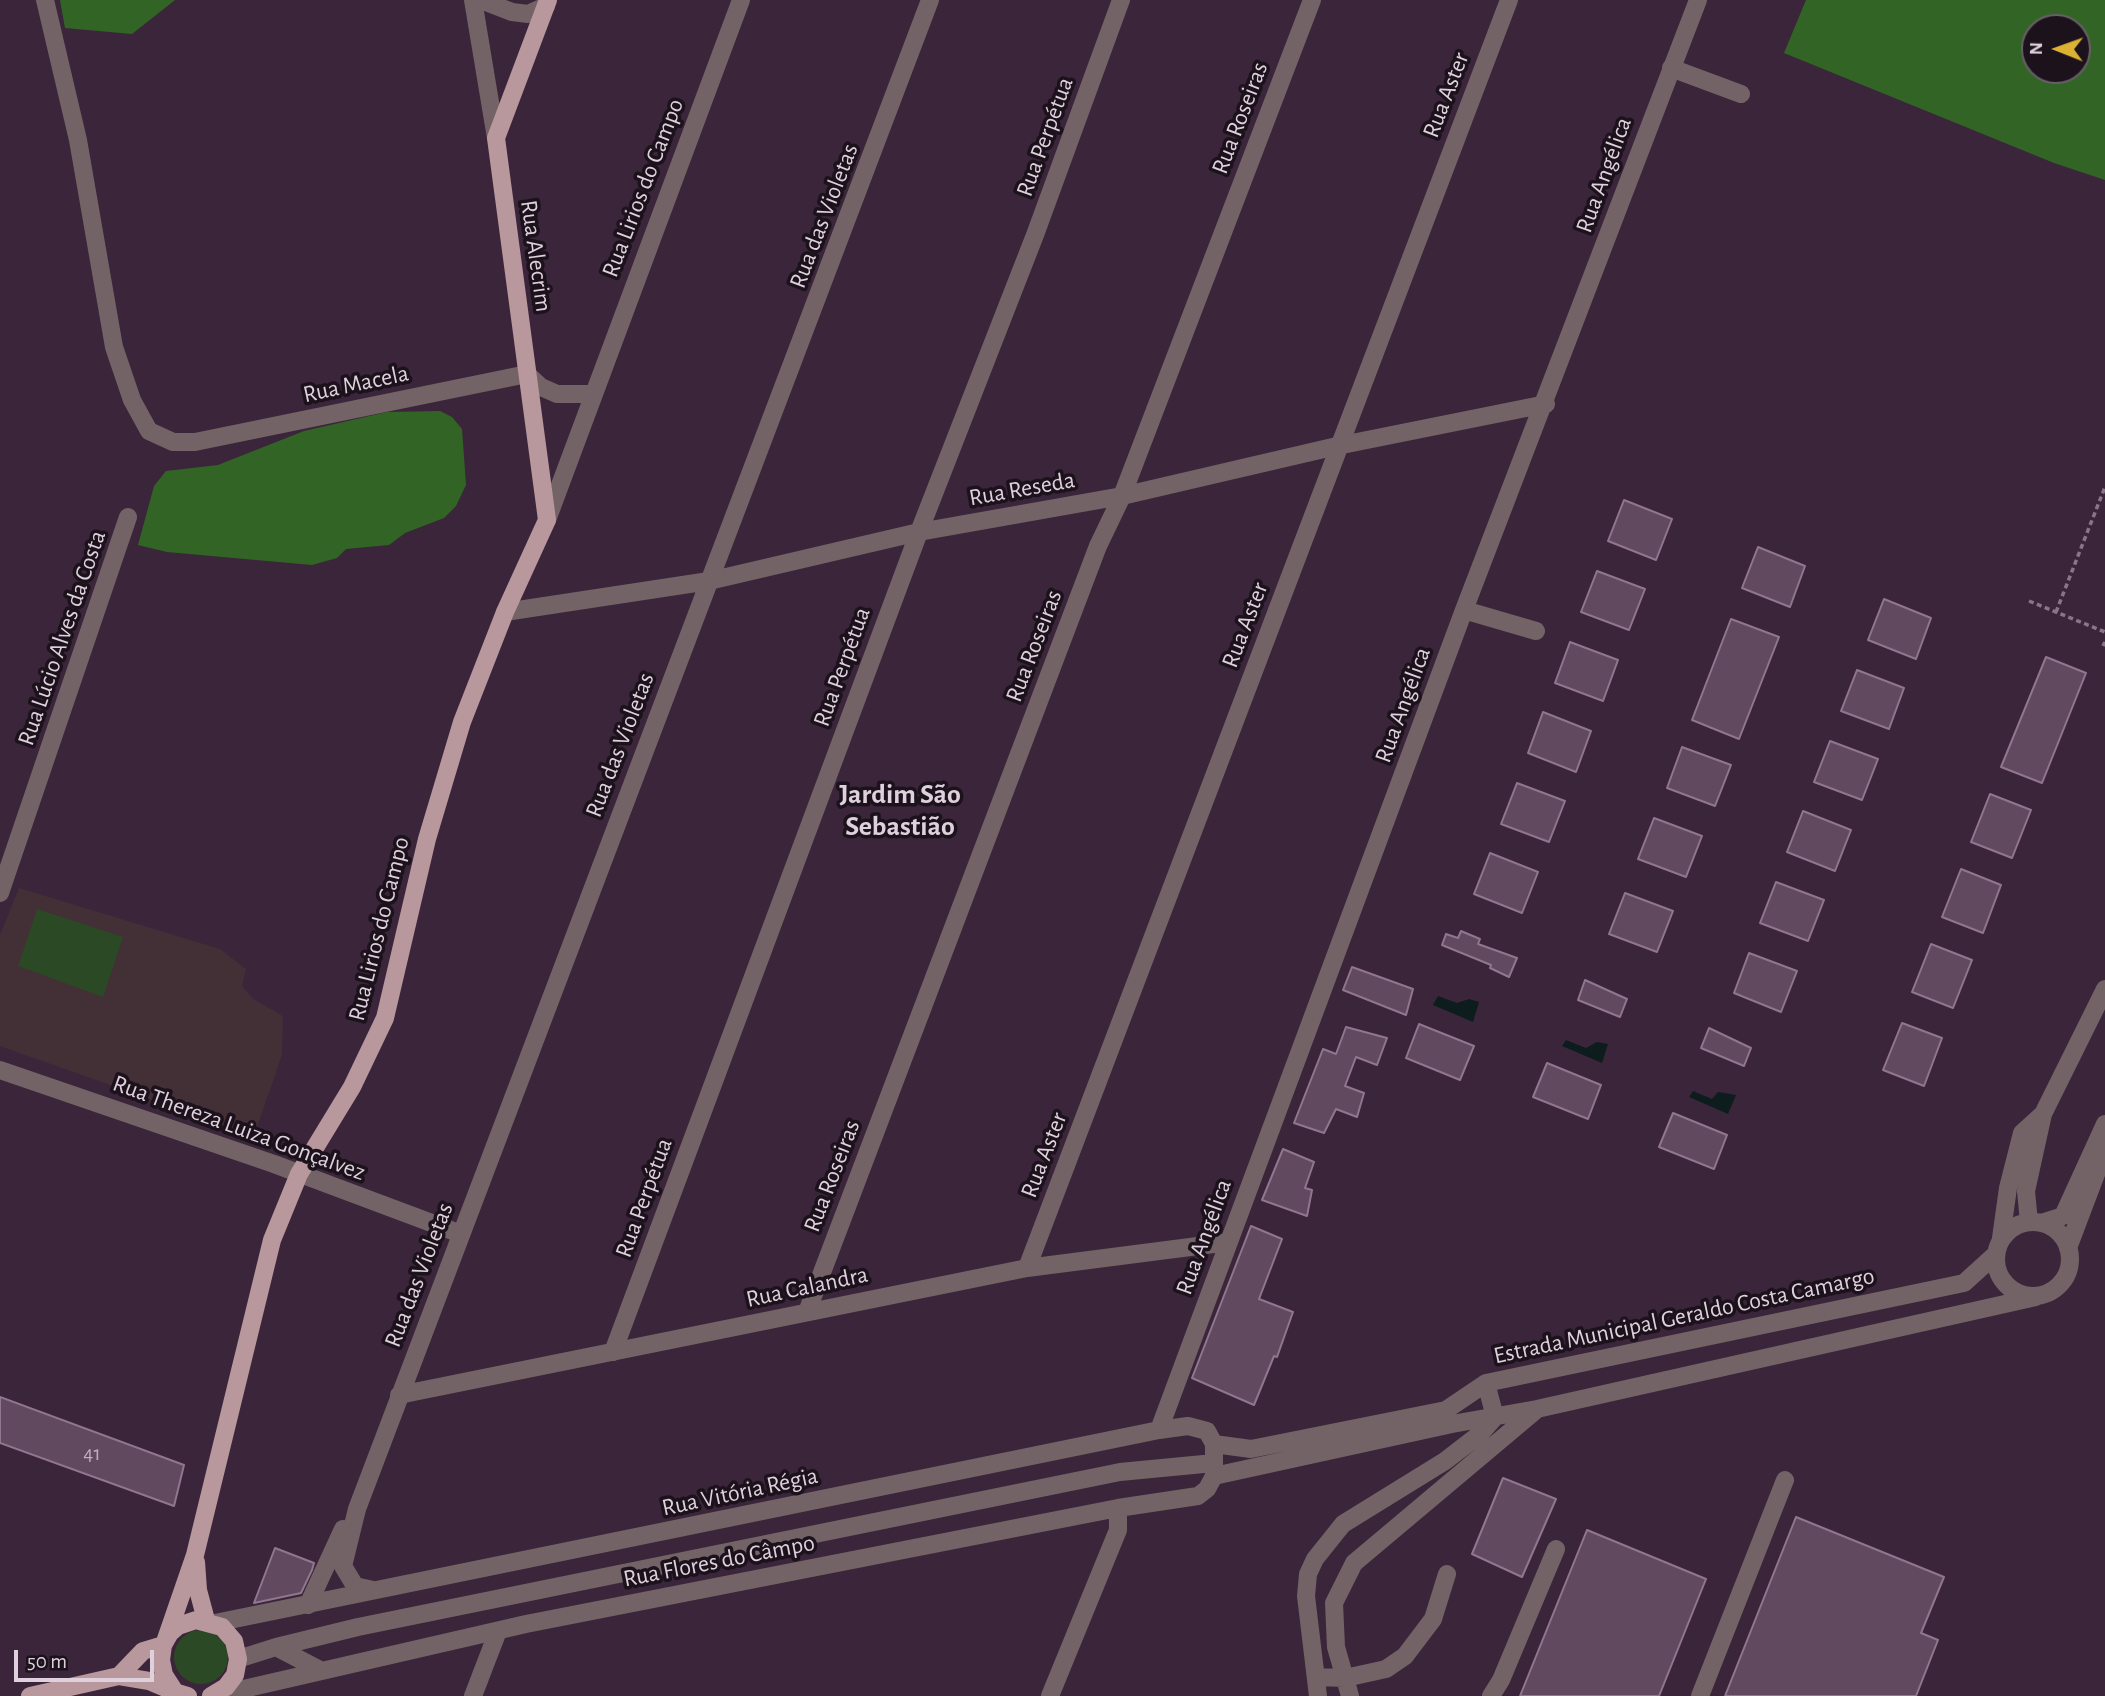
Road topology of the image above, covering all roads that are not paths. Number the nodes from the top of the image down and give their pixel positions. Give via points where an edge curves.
1 (44, 0) edge
2 (473, 0) edge
3 (481, 0) edge
4 (741, 0) edge
5 (930, 0) edge
6 (1121, 0) edge
7 (1312, 0) edge
8 (1509, 0) edge
9 (1698, 0) edge
10 (547, 3) edge
11 (1671, 68) junction
12 (1741, 94) dead end
13 (495, 138) junction
14 (527, 374) junction
15 (592, 394) junction
16 (1546, 404) junction
17 (1337, 446) junction
18 (1122, 496) junction
19 (128, 517) dead end
20 (547, 520) junction
21 (919, 532) junction
22 (709, 581) junction
23 (1464, 610) junction
24 (505, 612) junction
25 (1536, 631) dead end
26 (0, 893) edge
27 (2105, 989) edge
28 (0, 1070) edge
29 (2043, 1114) junction
30 (2105, 1124) edge
31 (2105, 1148) edge
32 (299, 1174) junction
33 (2035, 1222) junction
34 (461, 1234) junction
35 (1229, 1242) junction
36 (2068, 1248) junction
37 (1998, 1254) junction
38 (1027, 1268) junction
39 (2036, 1297) junction
40 (807, 1311) junction
41 (613, 1352) junction
42 (1486, 1383) junction
43 (399, 1395) junction
44 (1537, 1409) junction
45 (1494, 1417) junction
46 (1159, 1430) junction
47 (1214, 1444) junction
48 (1214, 1470) junction
49 (1785, 1479) dead end
50 (1118, 1508) junction
51 (357, 1509) junction
52 (1556, 1549) dead end
53 (195, 1555) junction
54 (1447, 1574) dead end
55 (382, 1591) junction
56 (308, 1605) junction
57 (250, 1616) junction
58 (210, 1622) junction
59 (498, 1631) junction
60 (234, 1641) junction
61 (164, 1643) junction
62 (276, 1647) junction
63 (239, 1660) junction
64 (320, 1670) junction
65 (119, 1676) junction
66 (1316, 1677) junction
67 (1345, 1678) junction
68 (91, 1689) edge
69 (269, 1689) edge
70 (242, 1692) edge
71 (182, 1694) edge
72 (30, 1696) edge
73 (212, 1696) edge
74 (473, 1696) edge
75 (1050, 1696) edge
76 (1318, 1696) edge
77 (1350, 1696) edge
78 (1491, 1696) edge
79 (1700, 1696) edge

1 - 14 street, Rua Macela via 78,140 114,347 132,400 149,431 173,442 195,442
2 - 13 street, Rua Alecrim
3 - 10 street via 528,14
4 - 15 street, Rua Lirios do Campo
5 - 22 street, Rua das Violetas
6 - 21 street, Rua Perpétua
7 - 18 street, Rua Roseiras
8 - 17 street, Rua Aster
9 - 11 street, Rua Angélica
10 - 13 main road
11 - 12 street
11 - 16 street, Rua Angélica
13 - 14 main road, Rua Alecrim
14 - 15 street via 556,394
14 - 20 main road, Rua Alecrim
15 - 20 street, Rua Lirios do Campo
16 - 17 street, Rua Reseda
16 - 23 street, Rua Angélica
17 - 18 street, Rua Reseda
17 - 38 street, Rua Aster
18 - 21 street, Rua Reseda
18 - 40 street, Rua Roseiras via 1098,546
19 - 26 street, Rua Lúcio Alves da Costa
20 - 24 main road, Rua Lirios do Campo
21 - 22 street, Rua Reseda
21 - 41 street, Rua Perpétua
22 - 24 street, Rua Reseda
22 - 34 street, Rua das Violetas
23 - 25 street
23 - 35 street, Rua Angélica
24 - 32 main road, Rua Lirios do Campo via 462,722 426,839 385,1018 352,1087
27 - 29 street
28 - 32 street, Rua Thereza Luiza Gonçalvez
29 - 33 street via 2026,1191
29 - 37 street via 2022,1133
30 - 33 street via 2063,1215
31 - 36 street
32 - 34 street, Rua Thereza Luiza Gonçalvez
32 - 53 main road, Rua Lirios do Campo via 272,1240
33 - 36 street via 2060,1233
33 - 37 street via 2013,1227
34 - 43 street, Rua das Violetas
35 - 38 street, Rua Calandra
35 - 46 street, Rua Angélica
36 - 39 street via 2070,1264 2064,1280 2052,1292
37 - 39 street via 2005,1285
37 - 42 street, Estrada Municipal Geraldo Costa Camargo via 1964,1283
38 - 40 street, Rua Calandra
39 - 44 street
40 - 41 street, Rua Calandra
41 - 43 street, Rua Calandra
42 - 45 street
42 - 47 street, Estrada Municipal Geraldo Costa Camargo via 1446,1410 1251,1449
43 - 51 street, Rua das Violetas
44 - 45 street
44 - 67 street via 1354,1563 1334,1603 1336,1647
45 - 48 street
45 - 66 street via 1445,1461 1343,1524 1315,1559 1306,1596
46 - 47 street, Rua Vitória Régia via 1188,1426 1207,1431
46 - 55 street, Rua Vitória Régia
47 - 48 street
48 - 50 street, Rua Flores do Câmpo via 1207,1489 1198,1496
48 - 62 street via 1120,1472
49 - 79 street
50 - 59 street, Rua Flores do Câmpo
50 - 75 street via 1118,1530
51 - 55 street, Rua das Violetas via 344,1557 346,1575 355,1586
51 - 56 street, Rua das Violetas
52 - 78 street
53 - 58 main road, Rua Lirios do Campo via 198,1590
53 - 61 main road, Rua Lirios do Campo
54 - 67 street via 1433,1619 1405,1656 1386,1670
55 - 56 street, Rua Vitória Régia
56 - 57 street, Rua Vitória Régia
57 - 58 street
57 - 60 street
58 - 60 main road
58 - 61 main road via 178,1626
59 - 64 street, Rua Flores do Câmpo
59 - 74 street
60 - 63 main road
61 - 65 main road via 143,1651
61 - 71 main road via 164,1675
62 - 63 street
62 - 64 street
63 - 73 main road via 226,1687
64 - 69 street, Rua Flores do Câmpo
65 - 68 main road
65 - 71 main road
66 - 67 street
66 - 76 street
67 - 77 street
68 - 72 main road
69 - 70 street, Rua Flores do Câmpo
70 - 73 street, Rua Flores do Câmpo

